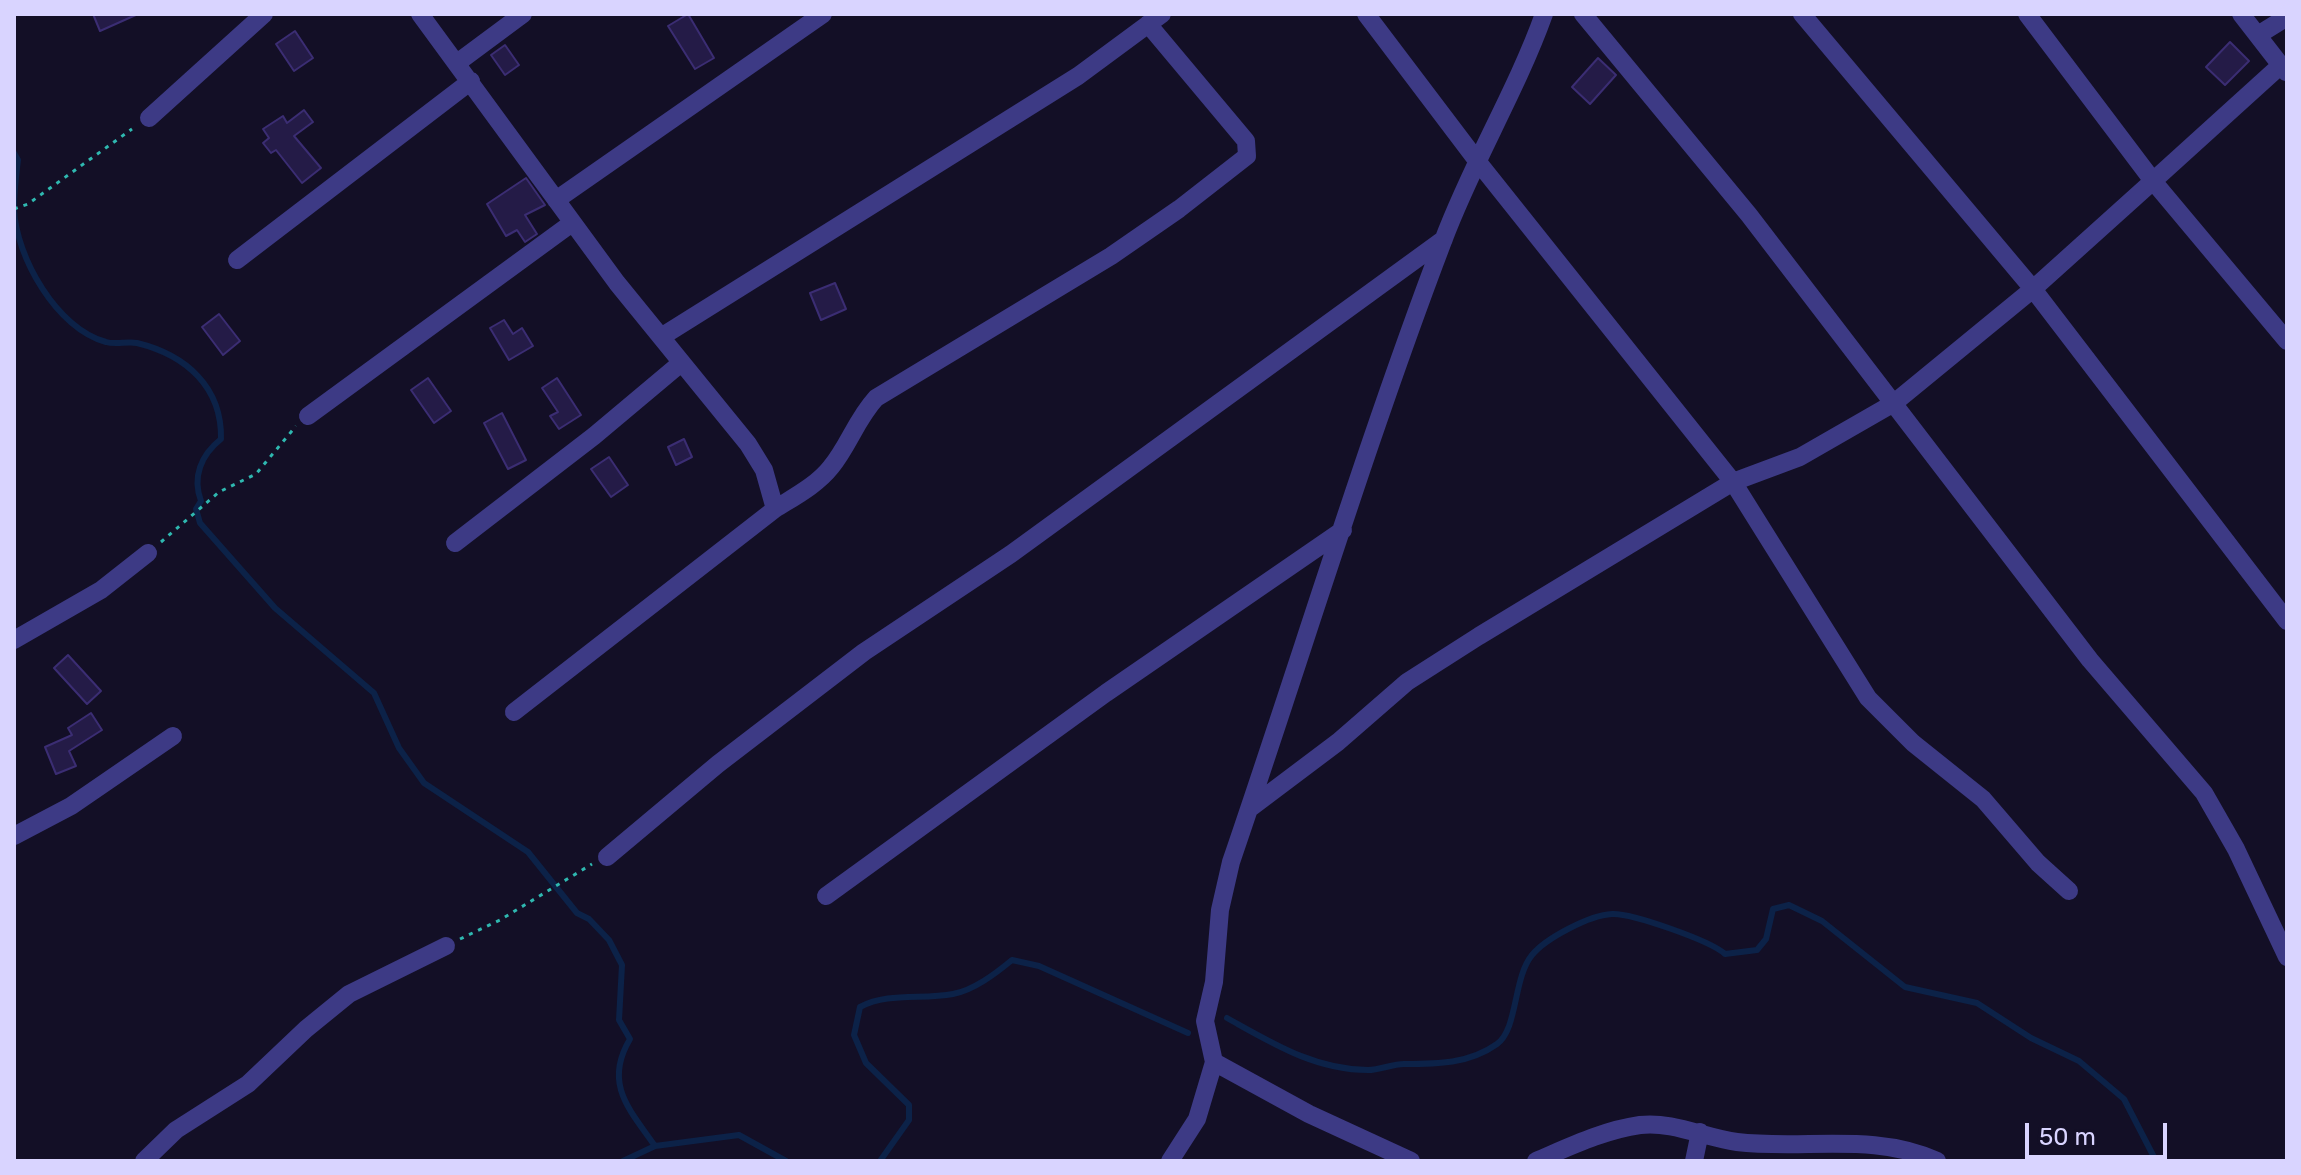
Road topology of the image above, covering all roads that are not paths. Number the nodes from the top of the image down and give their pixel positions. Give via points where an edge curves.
1 (264, 14) edge
2 (420, 14) edge
3 (523, 14) edge
4 (823, 14) edge
5 (1366, 14) edge
6 (1544, 14) edge
7 (1583, 14) edge
8 (1802, 14) edge
9 (2027, 14) edge
10 (2241, 14) edge
11 (2287, 17) edge
12 (1155, 19) edge
13 (2258, 35) junction
14 (457, 63) junction
15 (2284, 68) edge
16 (471, 81) junction
17 (149, 118) road end
18 (1478, 162) junction
19 (2153, 181) junction
20 (556, 200) junction
21 (572, 223) junction
22 (1444, 239) junction
23 (237, 260) dead end
24 (2033, 289) junction
25 (661, 337) junction
26 (2287, 341) edge
27 (681, 363) junction
28 (1894, 403) junction
29 (308, 416) road end
30 (1733, 482) junction
31 (775, 509) junction
32 (1343, 530) junction
33 (455, 543) dead end
34 (148, 553) road end
35 (2287, 621) edge
36 (14, 640) edge
37 (514, 712) dead end
38 (173, 736) dead end
39 (1249, 809) junction
40 (14, 836) edge
41 (607, 857) road end
42 (2069, 891) dead end
43 (826, 896) dead end
44 (446, 946) road end
45 (2287, 957) edge
46 (1214, 1062) junction
47 (1700, 1132) junction
48 (144, 1161) edge
49 (1170, 1161) edge
50 (1411, 1161) edge
51 (1536, 1161) edge
52 (1694, 1161) edge
53 (1937, 1161) edge

1 - 17 street
2 - 14 street
3 - 14 street
4 - 20 street
5 - 18 street
6 - 18 street
7 - 28 street via 1749,215
8 - 24 street
9 - 19 street
10 - 13 street
11 - 13 street
12 - 25 street via 1078,76
12 - 31 street via 1246,141 1247,156 1111,256 876,398 859,417 832,467
13 - 15 street
14 - 16 street
15 - 19 street
16 - 20 street
16 - 23 street
18 - 22 street
18 - 30 street
19 - 24 street
19 - 26 street
20 - 21 street
21 - 25 street
21 - 29 street
22 - 32 street via 1371,436
22 - 41 street via 1045,529 804,696
24 - 28 street
24 - 35 street
25 - 27 street
27 - 31 street via 756,455
27 - 33 street
28 - 30 street via 1800,457
28 - 45 street via 2090,660 2204,793
30 - 39 street via 1407,682
30 - 42 street via 1868,698 1913,743 1983,799
31 - 37 street
32 - 39 street
32 - 43 street
34 - 36 street via 101,590
38 - 40 street via 71,806
39 - 46 street via 1220,910 1205,1021
44 - 48 street via 349,994 248,1084 176,1130
46 - 49 street via 1197,1119
46 - 50 street
47 - 51 street via 1643,1125 1600,1135
47 - 52 street
47 - 53 street via 1734,1142 1891,1147

